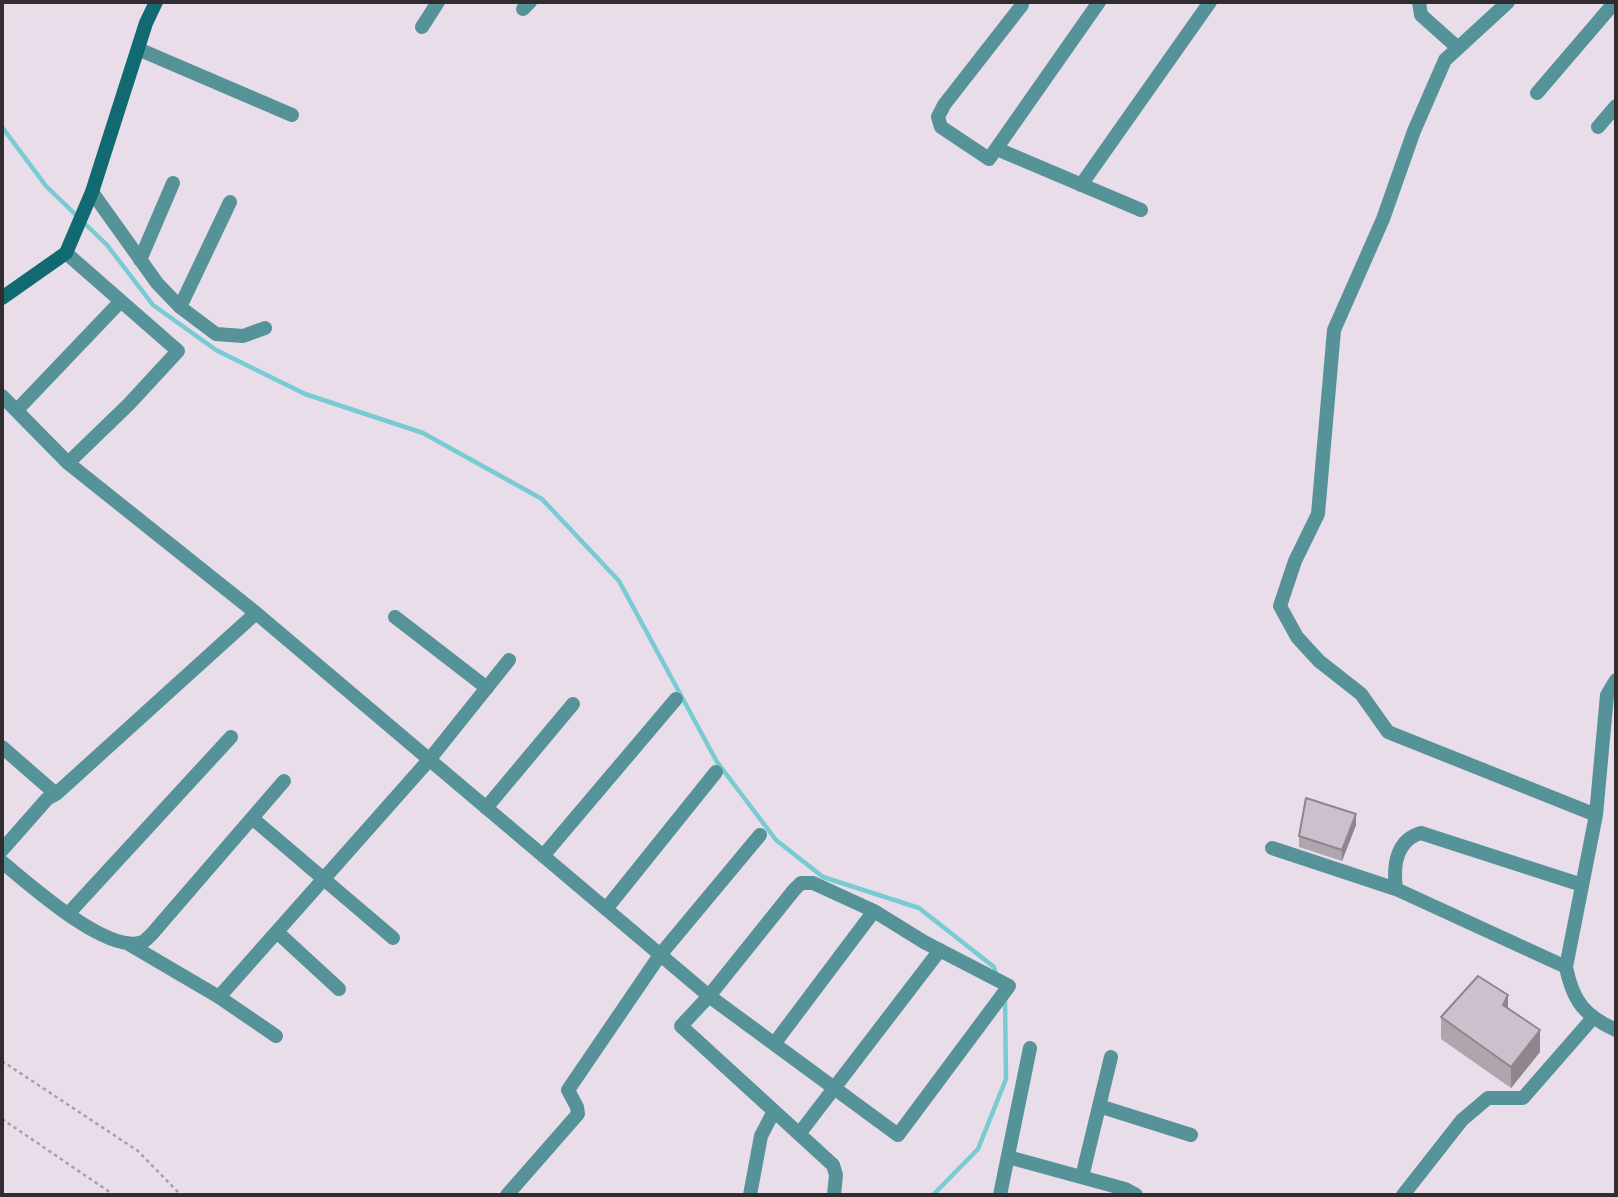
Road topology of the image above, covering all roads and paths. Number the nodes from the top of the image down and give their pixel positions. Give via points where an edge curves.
1 (156, 2) edge
2 (438, 2) edge
3 (1099, 2) edge
4 (1210, 2) edge
5 (1419, 2) edge
6 (1508, 2) edge
7 (1615, 2) edge
8 (1022, 5) dead end
9 (422, 27) dead end
10 (1458, 48) junction
11 (138, 49) junction
12 (1537, 93) dead end
13 (1616, 106) edge
14 (292, 115) dead end
15 (1598, 127) dead end
16 (997, 149) junction
17 (173, 183) dead end
18 (1081, 186) junction
19 (92, 192) junction
20 (230, 202) dead end
21 (1141, 210) dead end
22 (69, 248) junction
23 (140, 260) junction
24 (2, 298) edge
25 (120, 302) junction
26 (180, 307) junction
27 (265, 328) dead end
28 (2, 396) edge
29 (17, 410) junction
30 (68, 463) junction
31 (256, 613) junction
32 (395, 617) dead end
33 (509, 660) dead end
34 (1616, 680) edge
35 (487, 688) junction
36 (676, 699) dead end
37 (573, 704) dead end
38 (232, 737) dead end
39 (2, 747) edge
40 (429, 760) junction
41 (716, 772) dead end
42 (284, 781) dead end
43 (56, 794) junction
44 (486, 808) junction
45 (1596, 815) junction
46 (252, 818) junction
47 (760, 835) dead end
48 (1272, 848) dead end
49 (2, 850) edge
50 (544, 856) junction
51 (2, 862) edge
52 (324, 879) junction
53 (1582, 885) junction
54 (1396, 889) junction
55 (606, 909) junction
56 (874, 911) junction
57 (68, 914) junction
58 (277, 932) junction
59 (393, 938) dead end
60 (126, 942) junction
61 (940, 950) junction
62 (660, 955) junction
63 (1566, 967) junction
64 (340, 989) dead end
65 (709, 996) junction
66 (219, 997) junction
67 (1592, 1019) junction
68 (1616, 1031) edge
69 (276, 1036) dead end
70 (774, 1044) junction
71 (1030, 1048) dead end
72 (1111, 1057) dead end
73 (2, 1061) edge
74 (834, 1088) junction
75 (1099, 1106) junction
76 (774, 1111) junction
77 (2, 1119) edge
78 (799, 1133) junction
79 (1191, 1135) dead end
80 (1008, 1157) junction
81 (1089, 1184) edge
82 (114, 1195) edge
83 (181, 1195) edge
84 (507, 1195) edge
85 (750, 1195) edge
86 (834, 1195) edge
87 (1000, 1195) edge
88 (1136, 1195) edge
89 (1403, 1195) edge

1 - 11 street
2 - 9 street
3 - 16 street
4 - 18 street
5 - 10 street via 1421,15
6 - 10 street
7 - 12 street
8 - 16 street via 938,117 941,127 989,159
10 - 45 street via 1445,60 1334,330 1318,514 1280,606 1297,637 1361,694 1388,732
11 - 14 street
11 - 19 street
13 - 15 street
16 - 18 street
17 - 23 street
18 - 21 street
19 - 22 street
19 - 23 street
20 - 26 street
22 - 24 street
22 - 25 street
23 - 26 street
25 - 29 street
25 - 30 street via 178,351
26 - 27 street via 216,334 243,336
28 - 29 street
29 - 30 street
30 - 31 street
31 - 40 street
31 - 43 street
32 - 35 street
33 - 35 street
34 - 45 street via 1607,695
35 - 40 street
36 - 50 street
37 - 44 street
38 - 57 street
39 - 43 street
40 - 44 street
40 - 52 street
41 - 55 street
42 - 46 street
43 - 49 street
44 - 50 street
45 - 53 street
46 - 52 street
46 - 60 street via 151,935 142,942
47 - 62 street
48 - 54 street
50 - 55 street
51 - 57 street
52 - 58 street
52 - 59 street
53 - 54 street via 1421,833 1409,836 1399,851
53 - 63 street
54 - 63 street
55 - 62 street
56 - 61 street
56 - 65 street via 813,883 801,883
56 - 70 street
57 - 60 street via 80,924
58 - 64 street
58 - 66 street
60 - 66 street
61 - 74 street
61 - 74 street via 1009,986 898,1135
62 - 65 street
62 - 84 street via 568,1090 578,1114
63 - 67 street via 1570,985
65 - 70 street
65 - 76 street via 681,1026
66 - 69 street
67 - 68 street
67 - 89 street via 1522,1098 1488,1098 1462,1121
70 - 74 street
71 - 80 street
72 - 75 street
73 - 83 path via 138,1151
74 - 78 street
75 - 79 street
75 - 81 street
76 - 78 street
76 - 85 street via 761,1136
77 - 82 path
78 - 86 street via 833,1165
80 - 81 street
80 - 87 street
81 - 88 street

